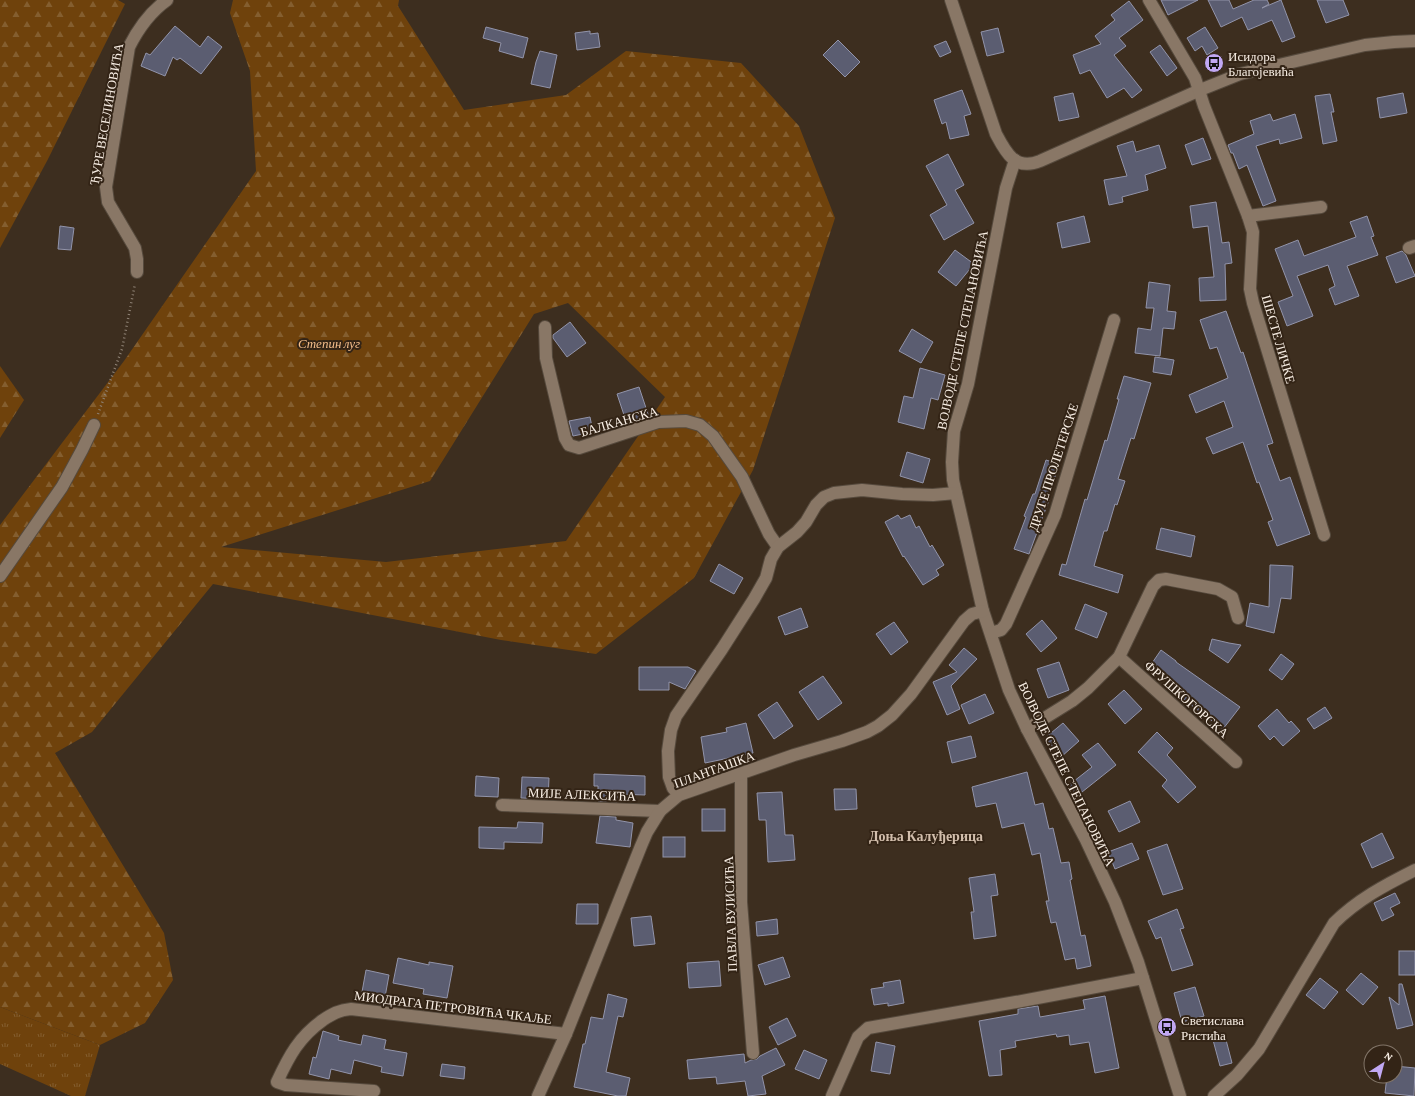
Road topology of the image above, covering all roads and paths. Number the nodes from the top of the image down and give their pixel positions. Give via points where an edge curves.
1 (951, 0) edge
2 (1149, 0) edge
3 (161, 2) edge
4 (1415, 41) edge
5 (1200, 90) junction
6 (1015, 160) junction
7 (1321, 207) dead end
8 (1248, 216) junction
9 (137, 272) joint
10 (1114, 320) dead end
11 (545, 327) dead end
12 (94, 425) joint
13 (956, 493) junction
14 (1324, 535) dead end
15 (778, 547) junction
16 (0, 576) edge
17 (983, 611) junction
18 (1238, 618) dead end
19 (991, 633) junction
20 (1119, 657) junction
21 (1027, 729) junction
22 (1236, 762) dead end
23 (741, 774) junction
24 (678, 795) junction
25 (502, 805) dead end
26 (660, 811) junction
27 (1415, 870) edge
28 (1143, 978) junction
29 (566, 1034) junction
30 (752, 1053) dead end
31 (374, 1091) dead end
32 (538, 1096) edge
33 (832, 1096) edge
34 (1180, 1096) edge
35 (1214, 1096) edge

1 - 6 street via 996,134 1007,154
2 - 5 street, ШЕСТЕ ЛИЧКЕ
3 - 9 street, ЂУРЕ ВЕСЕЛИНОВИЋА via 129,47 106,187 108,202 135,248
4 - 5 street via 1365,45 1240,74
5 - 6 street via 1040,161 1029,164
5 - 8 street, ШЕСТЕ ЛИЧКЕ
6 - 13 street, ВОЈВОДЕ СТЕПЕ СТЕПАНОВИЋА via 1006,188 968,384 954,431 952,462
7 - 8 street
8 - 14 street, ШЕСТЕ ЛИЧКЕ via 1253,232 1250,289 1253,303
9 - 12 path via 122,349
10 - 19 street, ДРУГЕ ПРОЛЕТЕРСКЕ via 1055,515 1006,624 1001,630
11 - 15 street, БАЛКАНСКА via 546,358 565,438 569,445 579,448 658,422 686,421 700,425 713,436 742,477 769,534
12 - 16 street via 62,487
13 - 15 street via 933,495 862,490 824,497 816,504 797,532
13 - 17 street, ВОЈВОДЕ СТЕПЕ СТЕПАНОВИЋА
15 - 24 street via 754,600 676,716 671,730 668,764 669,777
17 - 19 street, ВОЈВОДЕ СТЕПЕ СТЕПАНОВИЋА
17 - 23 street, ПЛАНТАШКА via 972,614 964,621 911,694 878,726 842,741
18 - 20 street via 1232,597 1218,589 1166,579 1159,580 1153,586
19 - 21 street, ВОЈВОДЕ СТЕПЕ СТЕПАНОВИЋА via 1009,690
20 - 21 street via 1072,701
20 - 22 street, ФРУШКОГОРСКА
21 - 28 street, ВОЈВОДЕ СТЕПЕ СТЕПАНОВИЋА via 1086,840 1114,902
23 - 24 street, ПЛАНТАШКА
23 - 30 street, ПАВЛА ВУЈИСИЋА via 741,902
24 - 26 street, ПЛАНТАШКА
25 - 26 street, МИЈЕ АЛЕКСИЋА
26 - 29 street, ПЛАНТАШКА via 641,846
27 - 35 street via 1365,897 1334,923 1259,1049 1237,1075
28 - 33 street via 868,1028 858,1037
28 - 34 street, ВОЈВОДЕ СТЕПЕ СТЕПАНОВИЋА
29 - 31 street, МИОДРАГА ПЕТРОВИЋА ЧКАЉЕ via 344,1009 308,1031 288,1058 277,1082 286,1085
29 - 32 street, ПЛАНТАШКА

